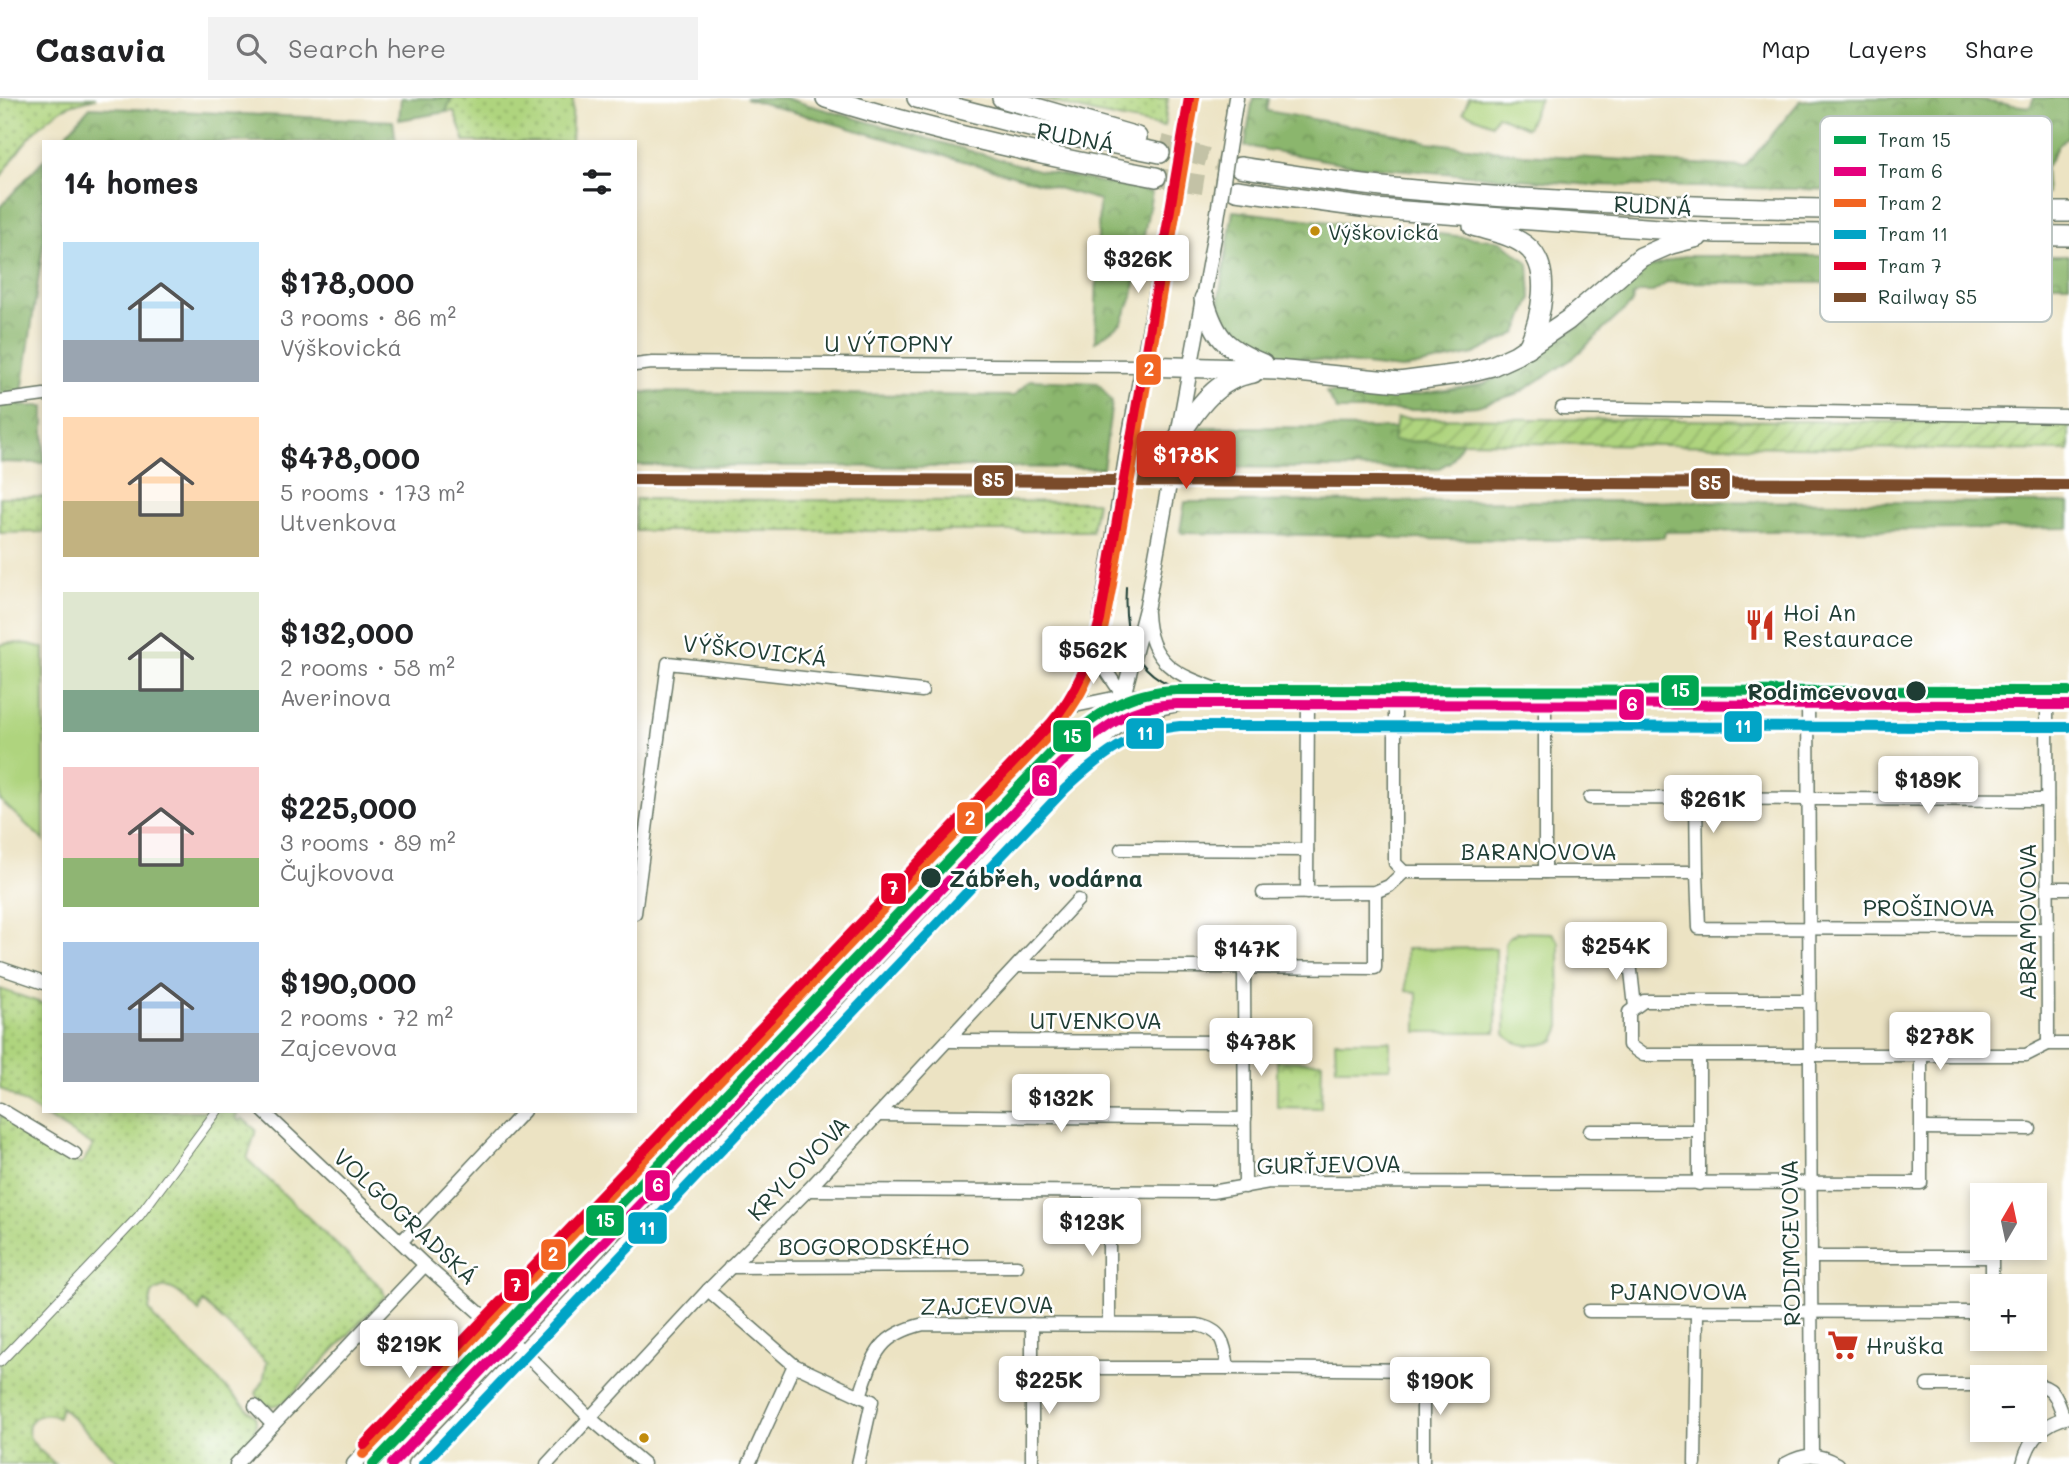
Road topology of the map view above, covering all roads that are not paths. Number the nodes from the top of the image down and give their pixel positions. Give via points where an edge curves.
1 (825, 98) edge
2 (917, 98) edge
3 (1002, 98) edge
4 (1190, 100) edge
5 (1235, 104) edge
6 (1240, 167) tunnel mouth
7 (1156, 177) tunnel mouth
8 (1236, 190) tunnel mouth
9 (1820, 210) edge
10 (1432, 214) junction
11 (1716, 233) junction
12 (1820, 234) edge
13 (1204, 299) junction
14 (1528, 348) junction
15 (637, 365) edge
16 (1143, 366) junction
17 (1192, 366) junction
18 (1276, 370) junction
19 (41, 395) edge
20 (0, 401) edge
21 (1562, 408) dead end
22 (2069, 416) edge
23 (1177, 441) junction
24 (1147, 605) junction
25 (1095, 654) junction
26 (922, 691) dead end
27 (1308, 693) junction
28 (1395, 694) junction
29 (2046, 694) junction
30 (2069, 694) edge
31 (1232, 695) junction
32 (1545, 695) junction
33 (1123, 696) junction
34 (1808, 696) junction
35 (1070, 707) junction
36 (1093, 751) junction
37 (1590, 798) dead end
38 (1696, 798) junction
39 (1810, 798) junction
40 (2047, 800) junction
41 (1121, 849) dead end
42 (1307, 850) junction
43 (1404, 872) junction
44 (1545, 872) junction
45 (1696, 872) junction
46 (2048, 888) junction
47 (2069, 888) edge
48 (1375, 892) junction
49 (1263, 893) dead end
50 (1307, 893) junction
51 (637, 899) edge
52 (1078, 900) dead end
53 (1810, 927) junction
54 (2048, 929) junction
55 (1629, 953) dead end
56 (1017, 966) junction
57 (0, 968) edge
58 (1244, 969) junction
59 (42, 982) edge
60 (1810, 1001) junction
61 (1635, 1007) junction
62 (947, 1041) junction
63 (1244, 1042) junction
64 (2048, 1044) junction
65 (2069, 1044) edge
66 (1699, 1056) junction
67 (1809, 1056) junction
68 (1921, 1056) junction
69 (0, 1109) edge
70 (216, 1113) edge
71 (265, 1113) edge
72 (522, 1113) edge
73 (878, 1115) junction
74 (1245, 1119) junction
75 (1921, 1128) junction
76 (2030, 1129) dead end
77 (1699, 1130) junction
78 (1590, 1131) dead end
79 (75, 1154) dead end
80 (1699, 1184) junction
81 (1810, 1184) junction
82 (1245, 1187) junction
83 (808, 1191) junction
84 (1109, 1192) junction
85 (401, 1242) junction
86 (1970, 1253) edge
87 (1811, 1257) junction
88 (425, 1265) junction
89 (1017, 1266) dead end
90 (730, 1267) junction
91 (708, 1290) junction
92 (1589, 1311) dead end
93 (1697, 1312) junction
94 (1811, 1312) junction
95 (1970, 1312) edge
96 (490, 1321) junction
97 (1032, 1324) junction
98 (1109, 1324) junction
99 (524, 1352) junction
100 (0, 1362) edge
101 (794, 1365) junction
102 (1032, 1368) junction
103 (1228, 1368) junction
104 (1927, 1385) dead end
105 (1970, 1385) edge
106 (2047, 1387) edge
107 (866, 1399) junction
108 (255, 1406) dead end
109 (2067, 1417) edge
110 (590, 1418) junction
111 (273, 1424) junction
112 (1812, 1454) junction
113 (236, 1464) edge
114 (354, 1464) edge
115 (416, 1464) edge
116 (547, 1464) edge
117 (644, 1464) edge
118 (749, 1464) edge
119 (858, 1464) edge
120 (1032, 1464) edge
121 (1423, 1464) edge
122 (1695, 1464) edge
123 (1785, 1464) edge
124 (1837, 1464) edge
125 (2023, 1464) edge

1 - 7 highway, RUDNÁ via 1032,154
2 - 3 highway, RUDNÁ via 1034,128 1161,148
4 - 16 street, bridge
5 - 13 street, bridge
6 - 9 highway, RUDNÁ via 1379,187 1674,206
8 - 10 highway, RUDNÁ
10 - 11 highway, RUDNÁ
10 - 14 highway via 1507,236 1533,254 1541,274 1542,305
11 - 12 highway, RUDNÁ
11 - 14 highway via 1642,257
13 - 17 street
13 - 18 highway via 1224,343
14 - 18 highway via 1492,366 1422,380
15 - 16 street, U VÝTOPNY
16 - 17 highway
16 - 25 street
17 - 18 highway
17 - 23 street
18 - 23 highway via 1225,382 1197,407
19 - 20 street
21 - 22 street
23 - 24 street
24 - 31 street via 1148,629 1169,668
24 - 33 street
25 - 33 street
25 - 35 street
26 - 51 street, VÝŠKOVICKÁ via 668,663
27 - 28 street
27 - 31 street
27 - 42 street
28 - 32 street
28 - 43 street via 1395,863
29 - 30 street
29 - 34 street
29 - 40 street, ABRAMOVOVA
31 - 33 street
31 - 36 street via 1134,716
32 - 34 street
32 - 44 street
33 - 35 street
33 - 36 street
34 - 39 street, RODIMCEVOVA
35 - 96 street
36 - 99 street
37 - 38 street
38 - 39 street
38 - 45 street
39 - 40 street
39 - 53 street, RODIMCEVOVA
40 - 46 street, ABRAMOVOVA
41 - 42 street
42 - 50 street
43 - 44 street, BARANOVOVA
43 - 48 street
44 - 45 street, BARANOVOVA
45 - 53 street via 1699,928
46 - 47 street
46 - 54 street, ABRAMOVOVA
48 - 50 street
48 - 58 street via 1375,968
49 - 50 street
52 - 56 street, KRYLOVOVA
53 - 54 street, PROŠINOVA
53 - 60 street, RODIMCEVOVA
54 - 64 street, ABRAMOVOVA
55 - 61 street
56 - 58 street
56 - 62 street, KRYLOVOVA
57 - 59 street
58 - 63 street
60 - 61 street via 1644,1001
60 - 67 street, RODIMCEVOVA
61 - 66 street via 1629,1012 1629,1045 1643,1055
62 - 63 street, UTVENKOVA
62 - 73 street, KRYLOVOVA
63 - 74 street
64 - 65 street
64 - 68 street via 2026,1055
66 - 67 street
66 - 77 street
67 - 68 street
67 - 81 street, RODIMCEVOVA
68 - 75 street
69 - 79 street
70 - 100 street via 139,1216
71 - 85 street, VOLGOGRADSKÁ
72 - 85 street
73 - 74 street
73 - 83 street, KRYLOVOVA
74 - 82 street
75 - 76 street
75 - 81 street, GURŤJEVOVA via 1921,1183
77 - 78 street
77 - 80 street
80 - 81 street, GURŤJEVOVA
80 - 82 street, GURŤJEVOVA via 1269,1182
81 - 87 street, RODIMCEVOVA
82 - 84 street, GURŤJEVOVA via 1212,1192
83 - 84 street, GURŤJEVOVA
83 - 90 street, KRYLOVOVA
84 - 98 street
85 - 88 street, VOLGOGRADSKÁ
86 - 87 street
87 - 94 street, RODIMCEVOVA
88 - 96 street, VOLGOGRADSKÁ
88 - 111 street
89 - 90 street, BOGORODSKÉHO
90 - 91 street, KRYLOVOVA
91 - 101 street
91 - 110 street, KRYLOVOVA
92 - 93 street, PJANOVOVA
93 - 94 street, PJANOVOVA
93 - 122 street
94 - 95 street, PJANOVOVA
94 - 112 street, RODIMCEVOVA
96 - 99 street, VOLGOGRADSKÁ
96 - 114 street
97 - 98 street, ZAJCEVOVA
97 - 102 street
97 - 107 street, ZAJCEVOVA via 924,1324 903,1329 885,1341 871,1361
98 - 103 street, ZAJCEVOVA via 1211,1327 1223,1339
99 - 110 street, VOLGOGRADSKÁ
99 - 115 street
101 - 107 street
101 - 118 street
102 - 103 street
102 - 120 street
103 - 121 street via 1423,1370
104 - 105 street
106 - 109 street
107 - 119 street, ZAJCEVOVA
108 - 111 street
109 - 125 street via 2054,1420 2037,1434
110 - 116 street, KRYLOVOVA
110 - 117 street, VOLGOGRADSKÁ
111 - 113 street
112 - 123 street
112 - 124 street

